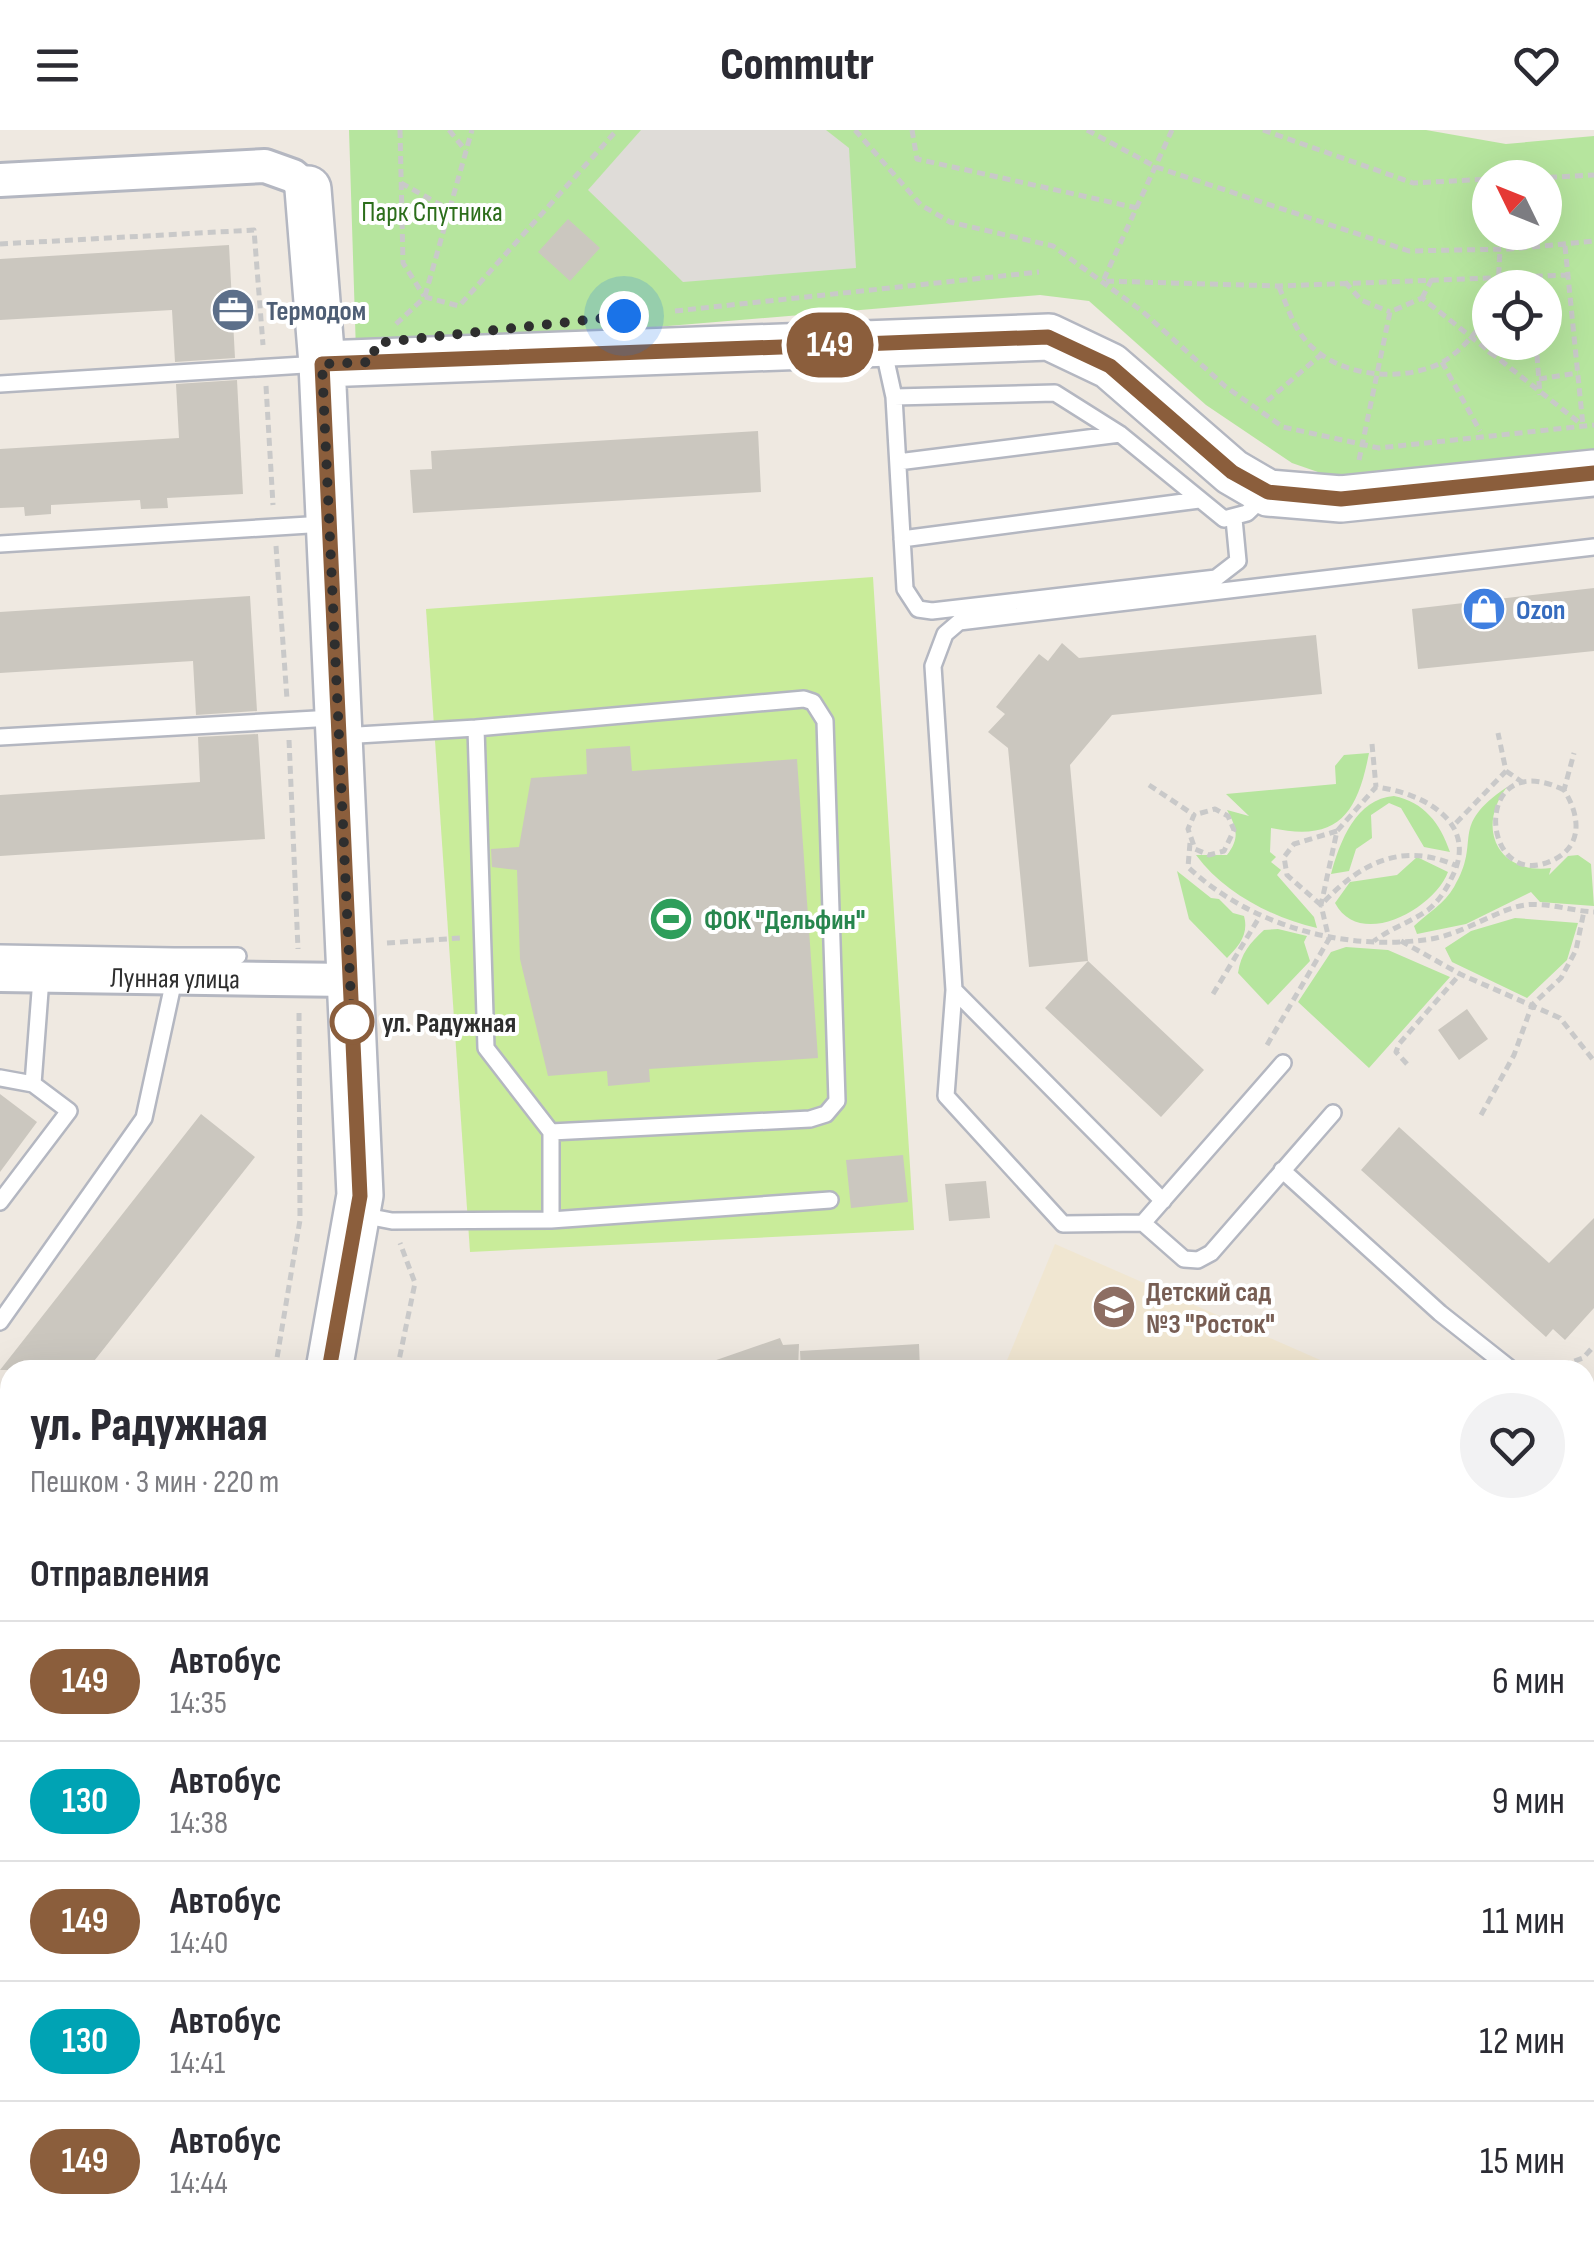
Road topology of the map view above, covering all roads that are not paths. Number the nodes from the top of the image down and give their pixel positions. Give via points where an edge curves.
1 (0, 180) edge
2 (308, 189) joint
3 (882, 344) junction
4 (322, 364) junction
5 (0, 384) edge
6 (894, 397) junction
7 (1120, 434) junction
8 (898, 462) junction
9 (1594, 473) edge
10 (1199, 500) junction
11 (1251, 506) junction
12 (328, 524) junction
13 (902, 538) junction
14 (0, 544) edge
15 (1594, 547) edge
16 (337, 728) junction
17 (476, 728) junction
18 (0, 738) edge
19 (0, 953) edge
20 (238, 956) dead end
21 (174, 968) junction
22 (0, 976) edge
23 (41, 978) junction
24 (350, 980) junction
25 (954, 990) junction
26 (1283, 1063) dead end
27 (0, 1078) edge
28 (33, 1084) junction
29 (1333, 1112) dead end
30 (551, 1132) junction
31 (1282, 1170) junction
32 (830, 1200) dead end
33 (1163, 1200) junction
34 (0, 1202) edge
35 (357, 1215) junction
36 (551, 1220) junction
37 (1143, 1223) junction
38 (0, 1322) edge
39 (331, 1360) edge
40 (1500, 1360) edge

1 - 2 street via 265,166
2 - 4 main road
3 - 4 main road
3 - 6 lane
3 - 11 main road via 1048,337 1110,366 1232,472
4 - 5 lane
4 - 12 main road
6 - 7 lane via 1055,392
6 - 8 lane
7 - 8 lane
7 - 10 lane
8 - 13 lane
9 - 11 main road
10 - 11 lane via 1216,515
10 - 13 lane
11 - 13 lane via 1238,561 1216,578 932,612 910,602
12 - 14 lane
12 - 16 main road
15 - 25 lane via 959,622 945,634 933,666
16 - 17 lane
16 - 18 lane via 288,721
16 - 24 main road
17 - 30 lane via 486,1048
17 - 30 lane via 804,699 825,721 837,1101 810,1119
19 - 21 lane
20 - 21 lane
21 - 23 street, Лунная улица
21 - 24 street, Лунная улица via 299,982
21 - 38 lane via 144,1118
22 - 23 street, Лунная улица
23 - 28 lane
24 - 35 main road
25 - 33 lane
25 - 37 lane via 946,1096 1064,1224
26 - 33 lane
27 - 28 lane
28 - 34 lane via 68,1111
29 - 31 lane
30 - 36 lane
31 - 37 lane via 1198,1260 1184,1259
31 - 40 lane
32 - 36 lane
33 - 37 lane
35 - 36 lane via 392,1222
35 - 39 main road

